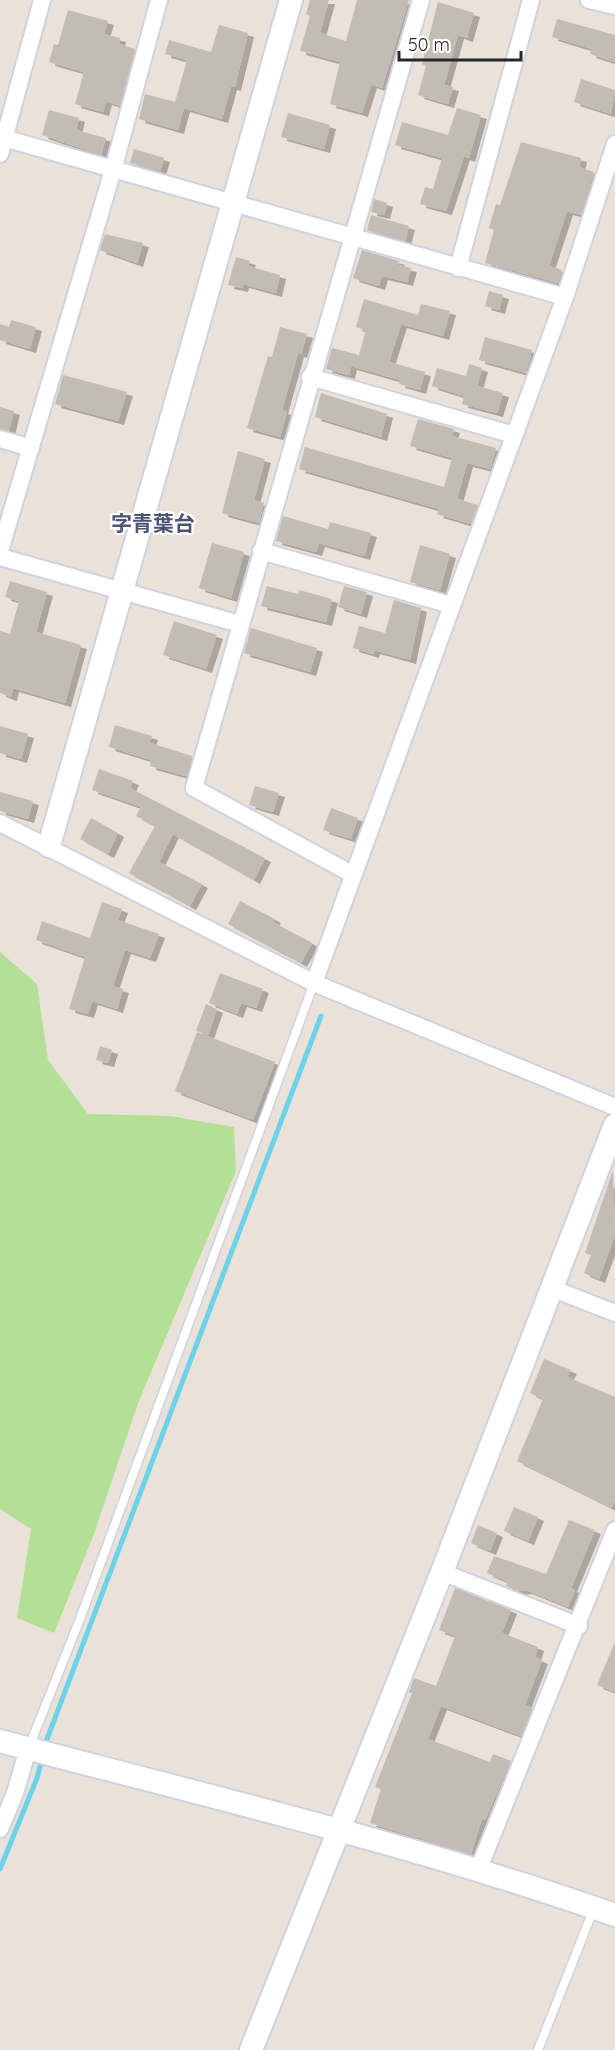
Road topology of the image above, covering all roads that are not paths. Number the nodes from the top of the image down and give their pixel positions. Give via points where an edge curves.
1 (42, 0) edge
2 (159, 0) edge
3 (291, 0) edge
4 (421, 0) edge
5 (531, 0) edge
6 (589, 0) edge
7 (615, 6) edge
8 (2, 143) edge
9 (615, 144) edge
10 (113, 170) junction
11 (233, 202) junction
12 (351, 238) junction
13 (458, 268) junction
14 (565, 297) junction
15 (310, 377) junction
16 (514, 435) junction
17 (0, 440) edge
18 (31, 448) junction
19 (0, 551) edge
20 (261, 551) junction
21 (0, 557) edge
22 (121, 590) junction
23 (451, 605) junction
24 (240, 624) junction
25 (0, 823) edge
26 (49, 846) junction
27 (352, 874) junction
28 (314, 983) junction
29 (615, 1107) edge
30 (615, 1125) edge
31 (551, 1288) junction
32 (615, 1313) edge
33 (615, 1530) edge
34 (442, 1572) junction
35 (579, 1626) junction
36 (0, 1741) edge
37 (28, 1749) junction
38 (0, 1829) edge
39 (341, 1829) junction
40 (479, 1868) junction
41 (604, 1911) edge
42 (251, 2050) edge
43 (538, 2050) edge

1 - 8 street
2 - 10 street
3 - 11 street
4 - 12 street
5 - 13 street
6 - 7 street
8 - 10 street
9 - 14 street
10 - 11 street
10 - 18 street
11 - 12 street
11 - 22 street
12 - 13 street
12 - 15 street
13 - 14 street
14 - 16 street
15 - 16 street
15 - 20 street
16 - 23 street
17 - 18 street
18 - 19 street
20 - 23 street
20 - 24 street
21 - 22 street
22 - 24 street
22 - 26 street
23 - 27 street
24 - 27 street via 194,788
25 - 26 street
26 - 28 street
27 - 28 street
28 - 29 street
28 - 37 lane via 80,1619
30 - 31 street
31 - 32 street
31 - 34 street
33 - 35 street
34 - 35 street
34 - 39 street
35 - 40 street
36 - 37 street
37 - 38 street
37 - 39 street
39 - 40 street
39 - 42 street
40 - 41 street
41 - 43 lane

